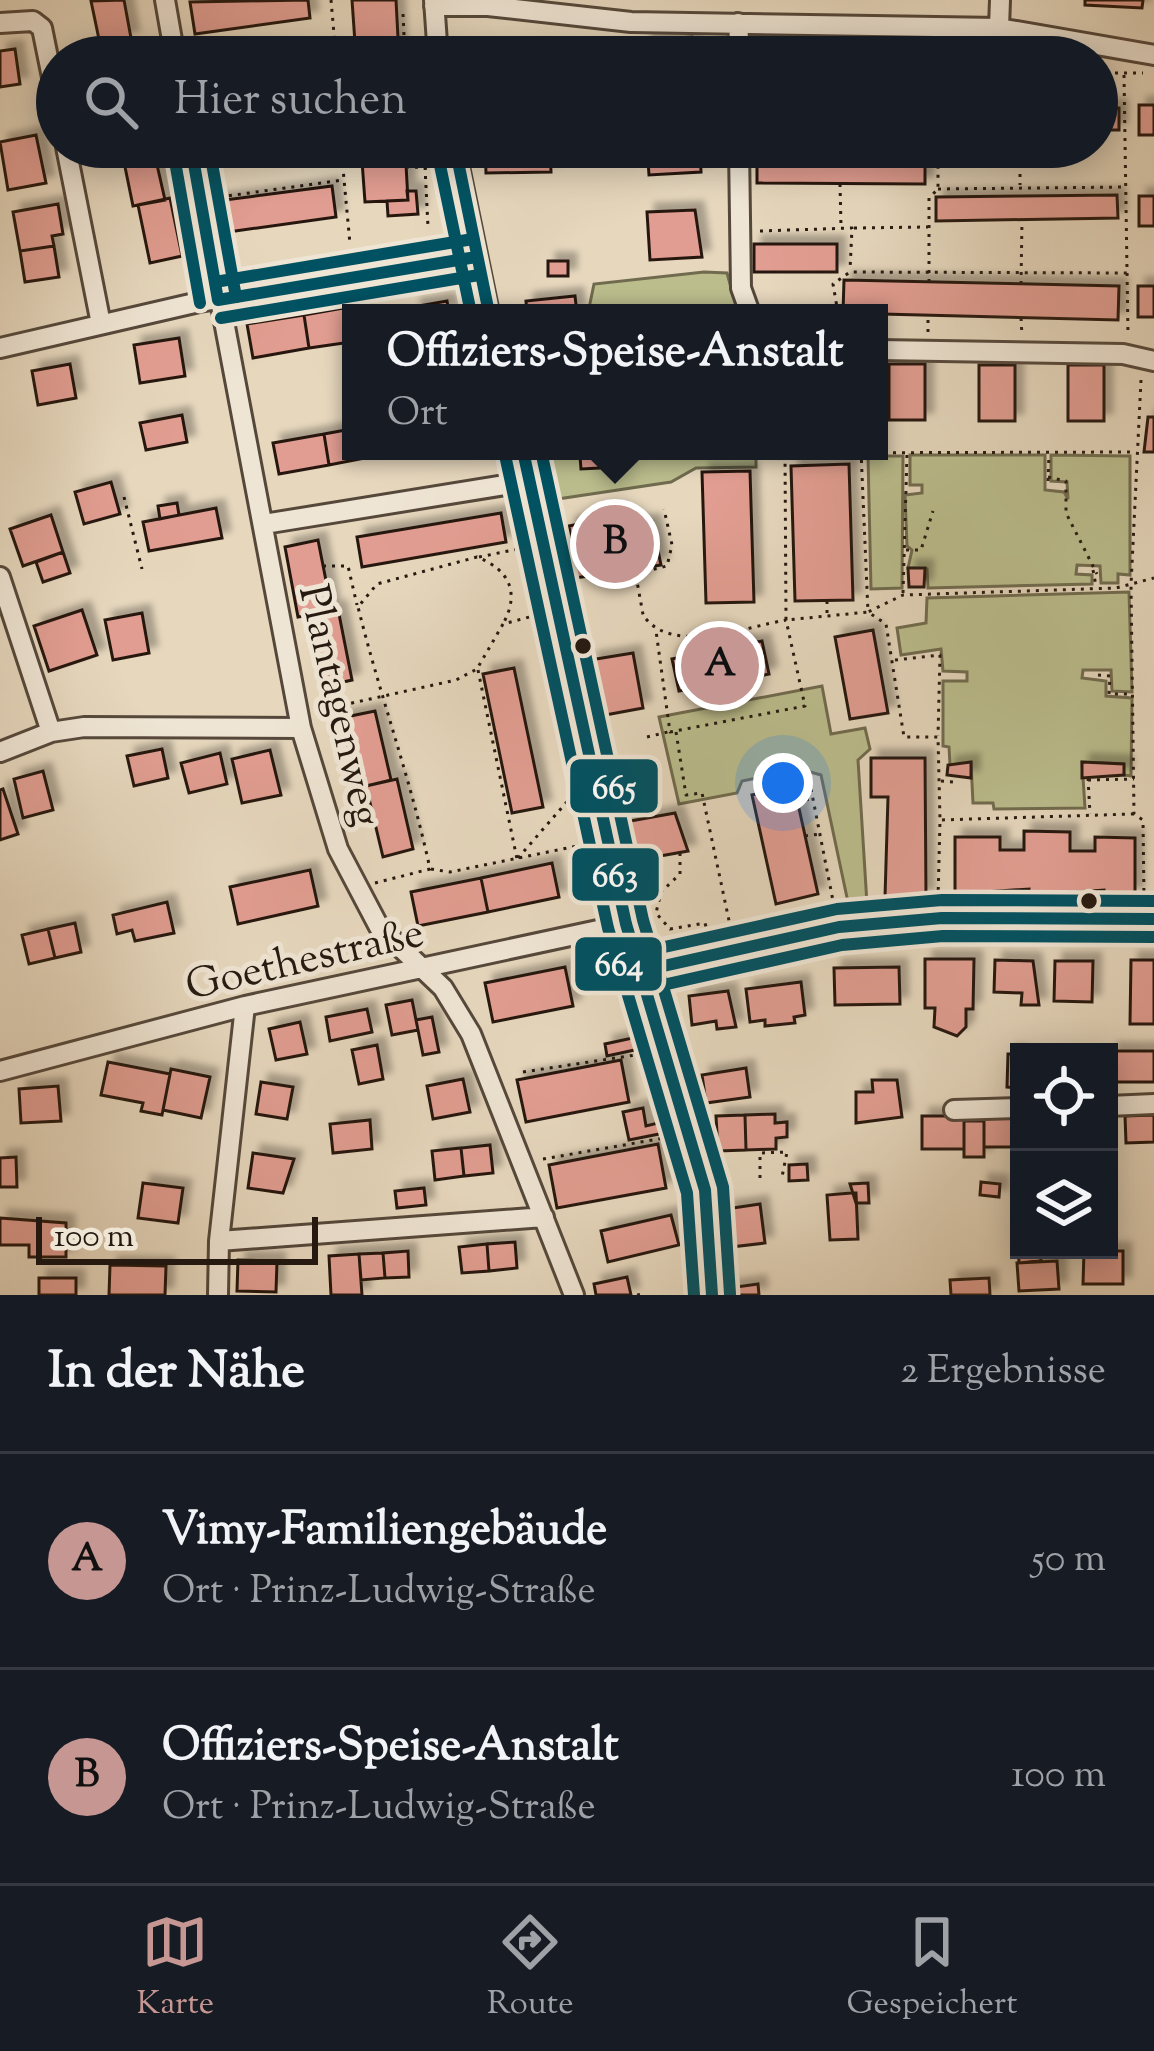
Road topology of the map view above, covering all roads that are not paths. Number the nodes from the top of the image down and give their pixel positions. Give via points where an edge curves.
1 (165, 0) edge
2 (721, 0) edge
3 (1000, 0) edge
4 (429, 6) edge
5 (567, 9) edge
6 (0, 23) edge
7 (730, 23) junction
8 (836, 26) junction
9 (999, 28) junction
10 (44, 36) edge
11 (171, 36) edge
12 (435, 36) edge
13 (734, 36) edge
14 (836, 36) edge
15 (949, 36) edge
16 (977, 36) edge
17 (1029, 36) edge
18 (1118, 57) edge
19 (1150, 63) edge
20 (70, 168) edge
21 (195, 168) edge
22 (459, 168) edge
23 (740, 168) edge
24 (476, 257) junction
25 (218, 300) junction
26 (487, 304) edge
27 (747, 304) edge
28 (101, 324) junction
29 (0, 348) edge
30 (888, 350) edge
31 (1139, 358) edge
32 (525, 460) edge
33 (530, 481) junction
34 (265, 524) junction
35 (0, 577) edge
36 (306, 720) junction
37 (51, 732) junction
38 (0, 752) edge
39 (1149, 919) edge
40 (626, 924) junction
41 (419, 965) junction
42 (640, 971) junction
43 (245, 1006) junction
44 (0, 1071) edge
45 (1154, 1104) edge
46 (1118, 1106) edge
47 (1010, 1108) edge
48 (953, 1110) dead end
49 (544, 1217) junction
50 (219, 1241) junction
51 (218, 1295) edge
52 (574, 1295) edge
53 (712, 1295) edge

1 - 11 street
2 - 7 street
3 - 9 street
4 - 5 street
4 - 12 street
5 - 7 street
6 - 10 street via 33,21
7 - 8 street
7 - 13 street
8 - 14 street
8 - 15 street
9 - 16 street
9 - 17 street
18 - 19 street
20 - 28 street
21 - 25 street, Plantagenweg
22 - 24 street
23 - 27 street
24 - 25 street
24 - 26 street
25 - 28 street
25 - 34 street, Plantagenweg
28 - 29 street
30 - 31 street
32 - 33 street
33 - 34 street
33 - 40 street
34 - 36 street, Plantagenweg
35 - 37 street
36 - 37 street
36 - 41 street, Plantagenweg via 338,849 379,927
37 - 38 street
39 - 42 street via 942,918 839,927
40 - 41 street, Goethestraße
40 - 42 street
41 - 43 street, Goethestraße
41 - 49 street, Plantagenweg via 471,1034
42 - 53 street via 706,1190
43 - 44 street, Goethestraße
43 - 50 street
45 - 46 street
47 - 48 street
49 - 50 street
49 - 52 street, Plantagenweg
50 - 51 street

